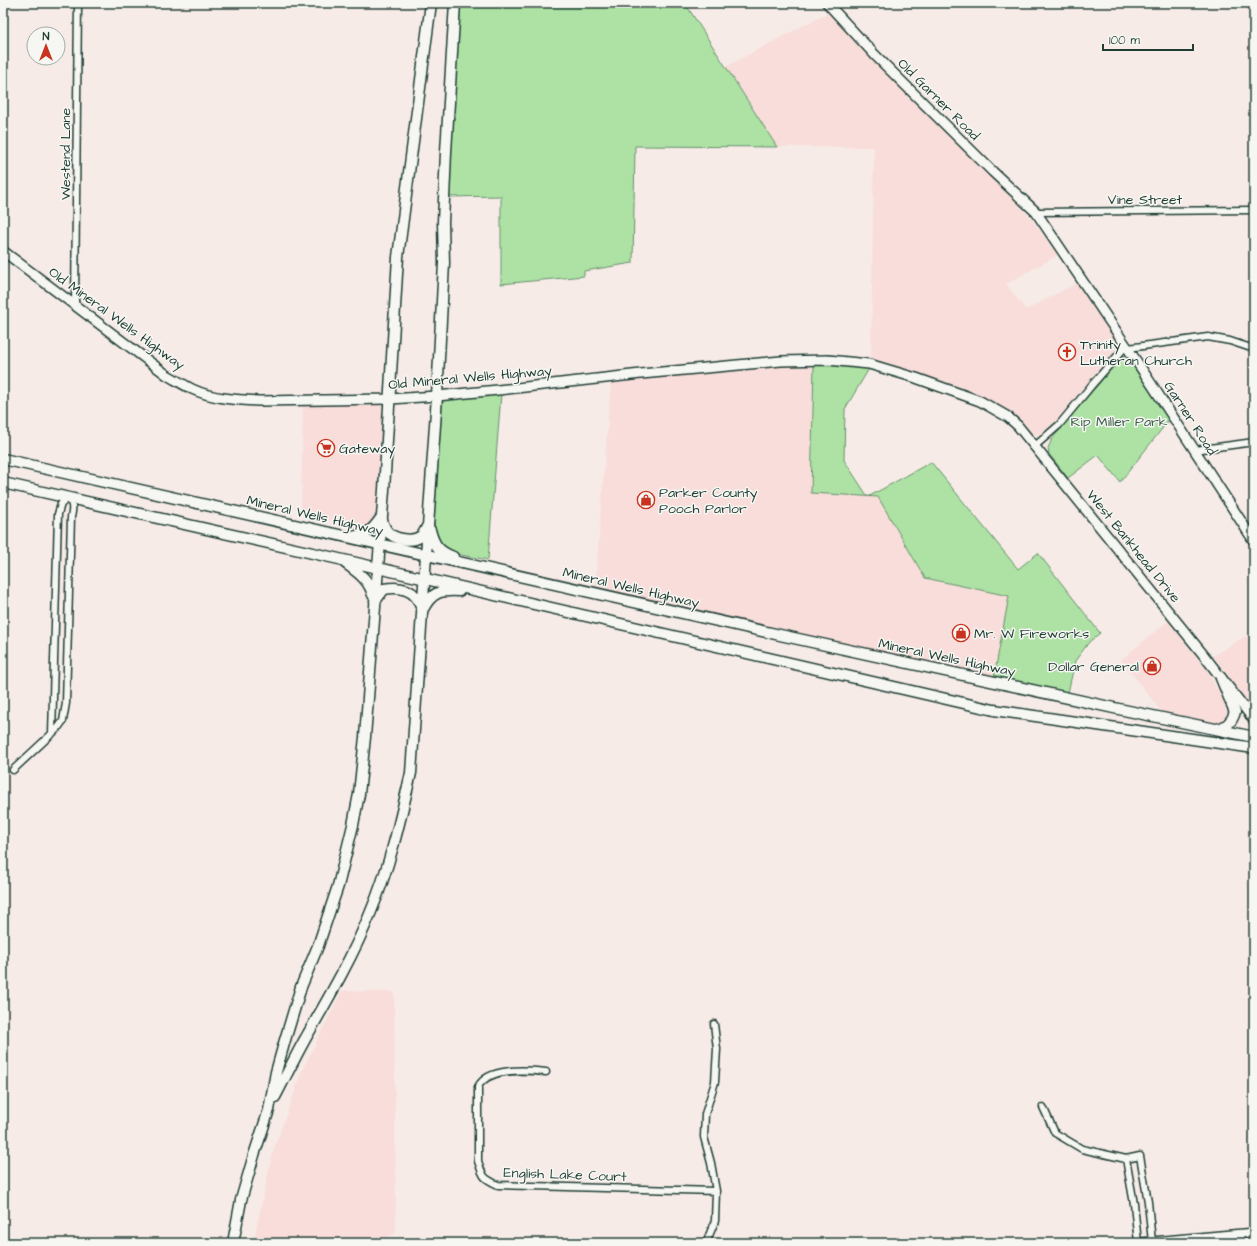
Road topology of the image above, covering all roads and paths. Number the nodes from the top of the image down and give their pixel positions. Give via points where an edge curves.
1 (78, 3) edge
2 (431, 3) edge
3 (455, 3) edge
4 (827, 3) edge
5 (1254, 210) edge
6 (1036, 212) junction
7 (3, 251) edge
8 (75, 305) junction
9 (1127, 347) junction
10 (1254, 349) edge
11 (437, 396) junction
12 (390, 398) junction
13 (980, 401) joint
14 (1254, 442) edge
15 (1035, 446) junction
16 (1195, 450) junction
17 (3, 459) edge
18 (3, 483) edge
19 (69, 498) junction
20 (381, 518) junction
21 (428, 524) junction
22 (349, 537) junction
23 (1254, 541) edge
24 (379, 544) junction
25 (426, 554) junction
26 (339, 559) junction
27 (466, 563) junction
28 (377, 568) junction
29 (424, 579) junction
30 (69, 580) junction
31 (56, 582) junction
32 (476, 591) junction
33 (375, 601) junction
34 (422, 611) junction
35 (1221, 678) junction
36 (1254, 720) edge
37 (1215, 729) junction
38 (52, 734) junction
39 (1254, 737) edge
40 (1254, 748) edge
41 (13, 770) dead end
42 (714, 1024) dead end
43 (546, 1072) dead end
44 (1043, 1107) dead end
45 (269, 1110) junction
46 (1126, 1159) junction
47 (716, 1191) junction
48 (1254, 1233) edge
49 (1152, 1242) junction
50 (233, 1243) edge
51 (706, 1243) edge
52 (1139, 1243) edge

1 - 8 street, Westend Lane
2 - 12 main road via 398,257
3 - 11 main road via 446,152 444,263
4 - 6 street, Old Garner Road via 917,97
5 - 6 street, Vine Street
6 - 9 street, Garner Road
7 - 8 street, Old Mineral Wells Highway
8 - 12 street, Old Mineral Wells Highway via 168,375 193,390 238,400 260,401
9 - 10 street via 1208,337
9 - 15 street via 1059,425
9 - 16 street, Garner Road
11 - 12 street, Old Mineral Wells Highway
11 - 13 street, Old Mineral Wells Highway via 649,373 828,360 869,364
11 - 21 main road
12 - 20 main road
13 - 15 street, West Bankhead Drive via 1008,417
14 - 16 street
15 - 35 street, West Bankhead Drive
16 - 23 street, Garner Road
17 - 22 main road, Mineral Wells Highway
18 - 19 main road
19 - 26 main road
19 - 30 street via 73,510
19 - 31 street via 62,504 58,514
20 - 21 main road via 387,531 395,537 406,539 421,536
20 - 22 main road via 368,533
20 - 24 main road
21 - 25 main road
21 - 27 main road via 438,548
22 - 24 main road, Mineral Wells Highway
24 - 25 main road, Mineral Wells Highway
24 - 28 main road
25 - 27 main road, Mineral Wells Highway
25 - 29 main road
26 - 28 main road
26 - 33 main road via 367,580
27 - 37 main road, Mineral Wells Highway via 780,635
28 - 29 main road
28 - 33 main road
29 - 32 main road
29 - 34 main road
30 - 31 street
30 - 38 street via 66,703 63,721
31 - 38 street
32 - 34 main road via 436,593 428,600
32 - 40 main road via 994,710
33 - 34 main road via 384,589 406,590 415,595
33 - 45 main road via 362,767 353,825 332,904 301,987 285,1040
34 - 45 main road via 411,773 389,860 371,913 355,948
35 - 36 street, West Bankhead Drive
35 - 37 main road via 1235,712 1227,725
37 - 39 main road, Mineral Wells Highway
38 - 41 street
42 - 47 street via 718,1050 715,1082 705,1114 704,1137
43 - 47 street, English Lake Court via 500,1072 481,1081 478,1087 478,1161 486,1179 498,1185
44 - 46 street via 1055,1133 1082,1149
45 - 50 main road via 241,1200
46 - 49 street via 1140,1156
46 - 52 street
47 - 51 street via 714,1221
48 - 49 street
49 - 52 street

